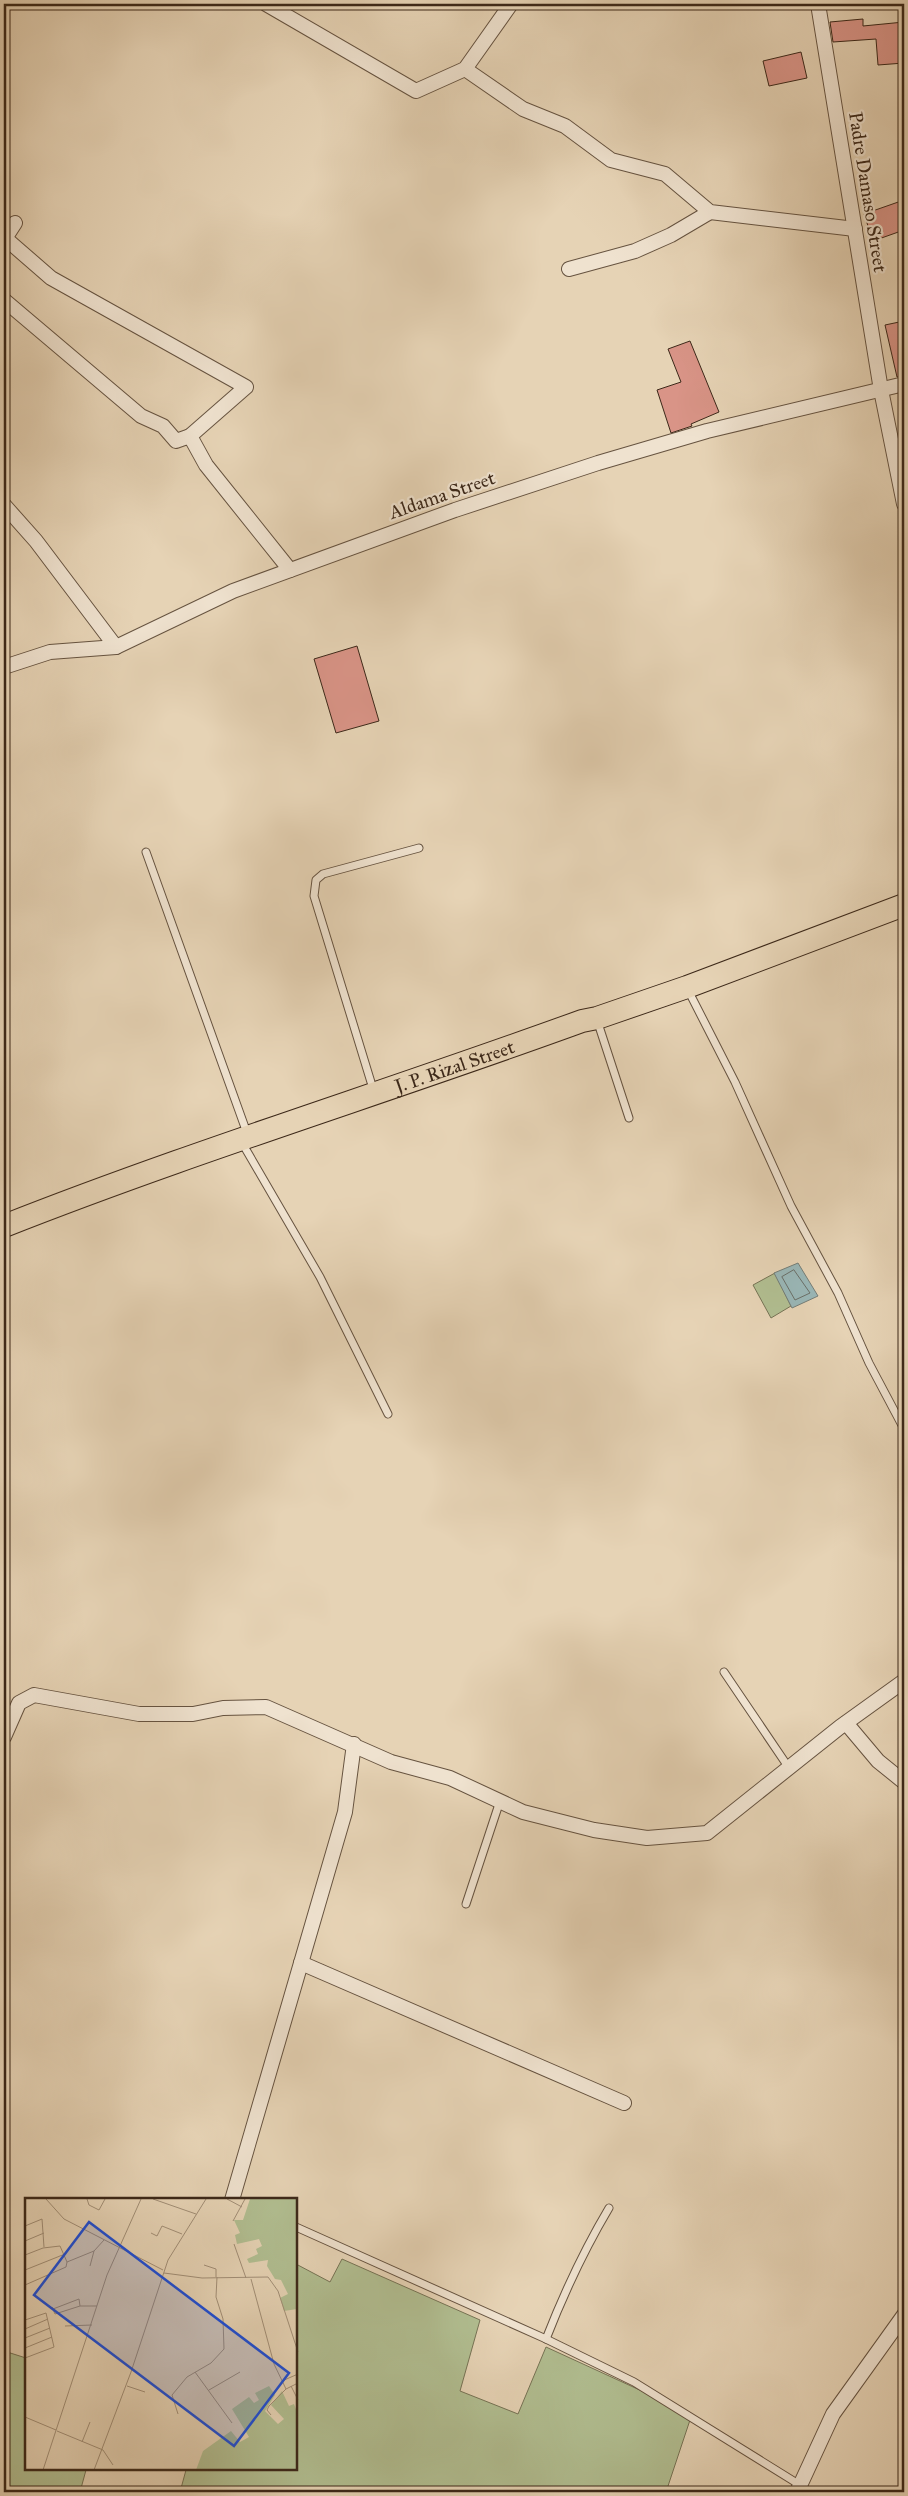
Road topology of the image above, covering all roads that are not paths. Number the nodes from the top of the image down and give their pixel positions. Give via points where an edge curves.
1 (266, 4) edge
2 (511, 4) edge
3 (818, 4) edge
4 (465, 69) junction
5 (710, 212) junction
6 (15, 223) dead end
7 (854, 229) junction
8 (4, 239) edge
9 (569, 269) dead end
10 (4, 300) edge
11 (904, 384) edge
12 (881, 390) junction
13 (190, 436) junction
14 (904, 504) edge
15 (4, 506) edge
16 (290, 570) junction
17 (116, 647) junction
18 (4, 668) edge
19 (419, 848) dead end
20 (146, 852) dead end
21 (904, 905) edge
22 (687, 988) junction
23 (597, 1018) junction
24 (374, 1094) junction
25 (629, 1118) dead end
26 (244, 1137) junction
27 (4, 1226) edge
28 (388, 1414) dead end
29 (904, 1429) edge
30 (724, 1672) dead end
31 (904, 1681) edge
32 (846, 1723) junction
33 (4, 1737) edge
34 (354, 1744) junction
35 (789, 1768) junction
36 (904, 1782) edge
37 (500, 1802) junction
38 (466, 1904) dead end
39 (300, 1963) junction
40 (624, 2103) dead end
41 (233, 2198) edge
42 (609, 2208) dead end
43 (298, 2228) edge
44 (904, 2315) edge
45 (546, 2339) junction
46 (802, 2490) edge

1 - 4 street via 416,91
2 - 4 street
3 - 7 street, Padre Damaso Street
4 - 5 street via 523,109 565,126 612,160 665,174
5 - 7 street
5 - 9 street via 635,252
6 - 8 street
7 - 12 street, Padre Damaso Street
8 - 13 street via 51,278 246,386
10 - 13 street via 141,416 163,426 176,441
11 - 12 street, Aldama Street
12 - 14 street, Padre Damaso Street
12 - 16 street, Aldama Street via 707,431 598,463 455,510
13 - 16 street via 206,465
15 - 17 street via 36,541
16 - 17 street, Aldama Street via 233,591
17 - 18 street, Aldama Street via 50,652
19 - 24 lane via 323,874 316,880 314,896
20 - 26 lane
21 - 22 main road, J. P. Rizal Street
22 - 23 main road, J. P. Rizal Street
22 - 29 lane via 735,1082 791,1206 838,1293
23 - 24 main road, J. P. Rizal Street
23 - 25 lane
24 - 26 main road, J. P. Rizal Street
26 - 27 main road, J. P. Rizal Street
26 - 28 lane via 320,1277
30 - 35 lane
31 - 32 street
32 - 35 street
32 - 36 street via 878,1761
33 - 34 street via 19,1703 34,1695 139,1714 193,1714 223,1708 266,1708
34 - 37 street via 391,1762 450,1778
34 - 39 street via 345,1812
35 - 37 street via 707,1833 648,1838 594,1830 523,1812
37 - 38 lane
39 - 40 street
39 - 41 street
42 - 45 lane via 589,2242
43 - 45 lane
44 - 46 street via 833,2414
45 - 46 lane via 634,2382

